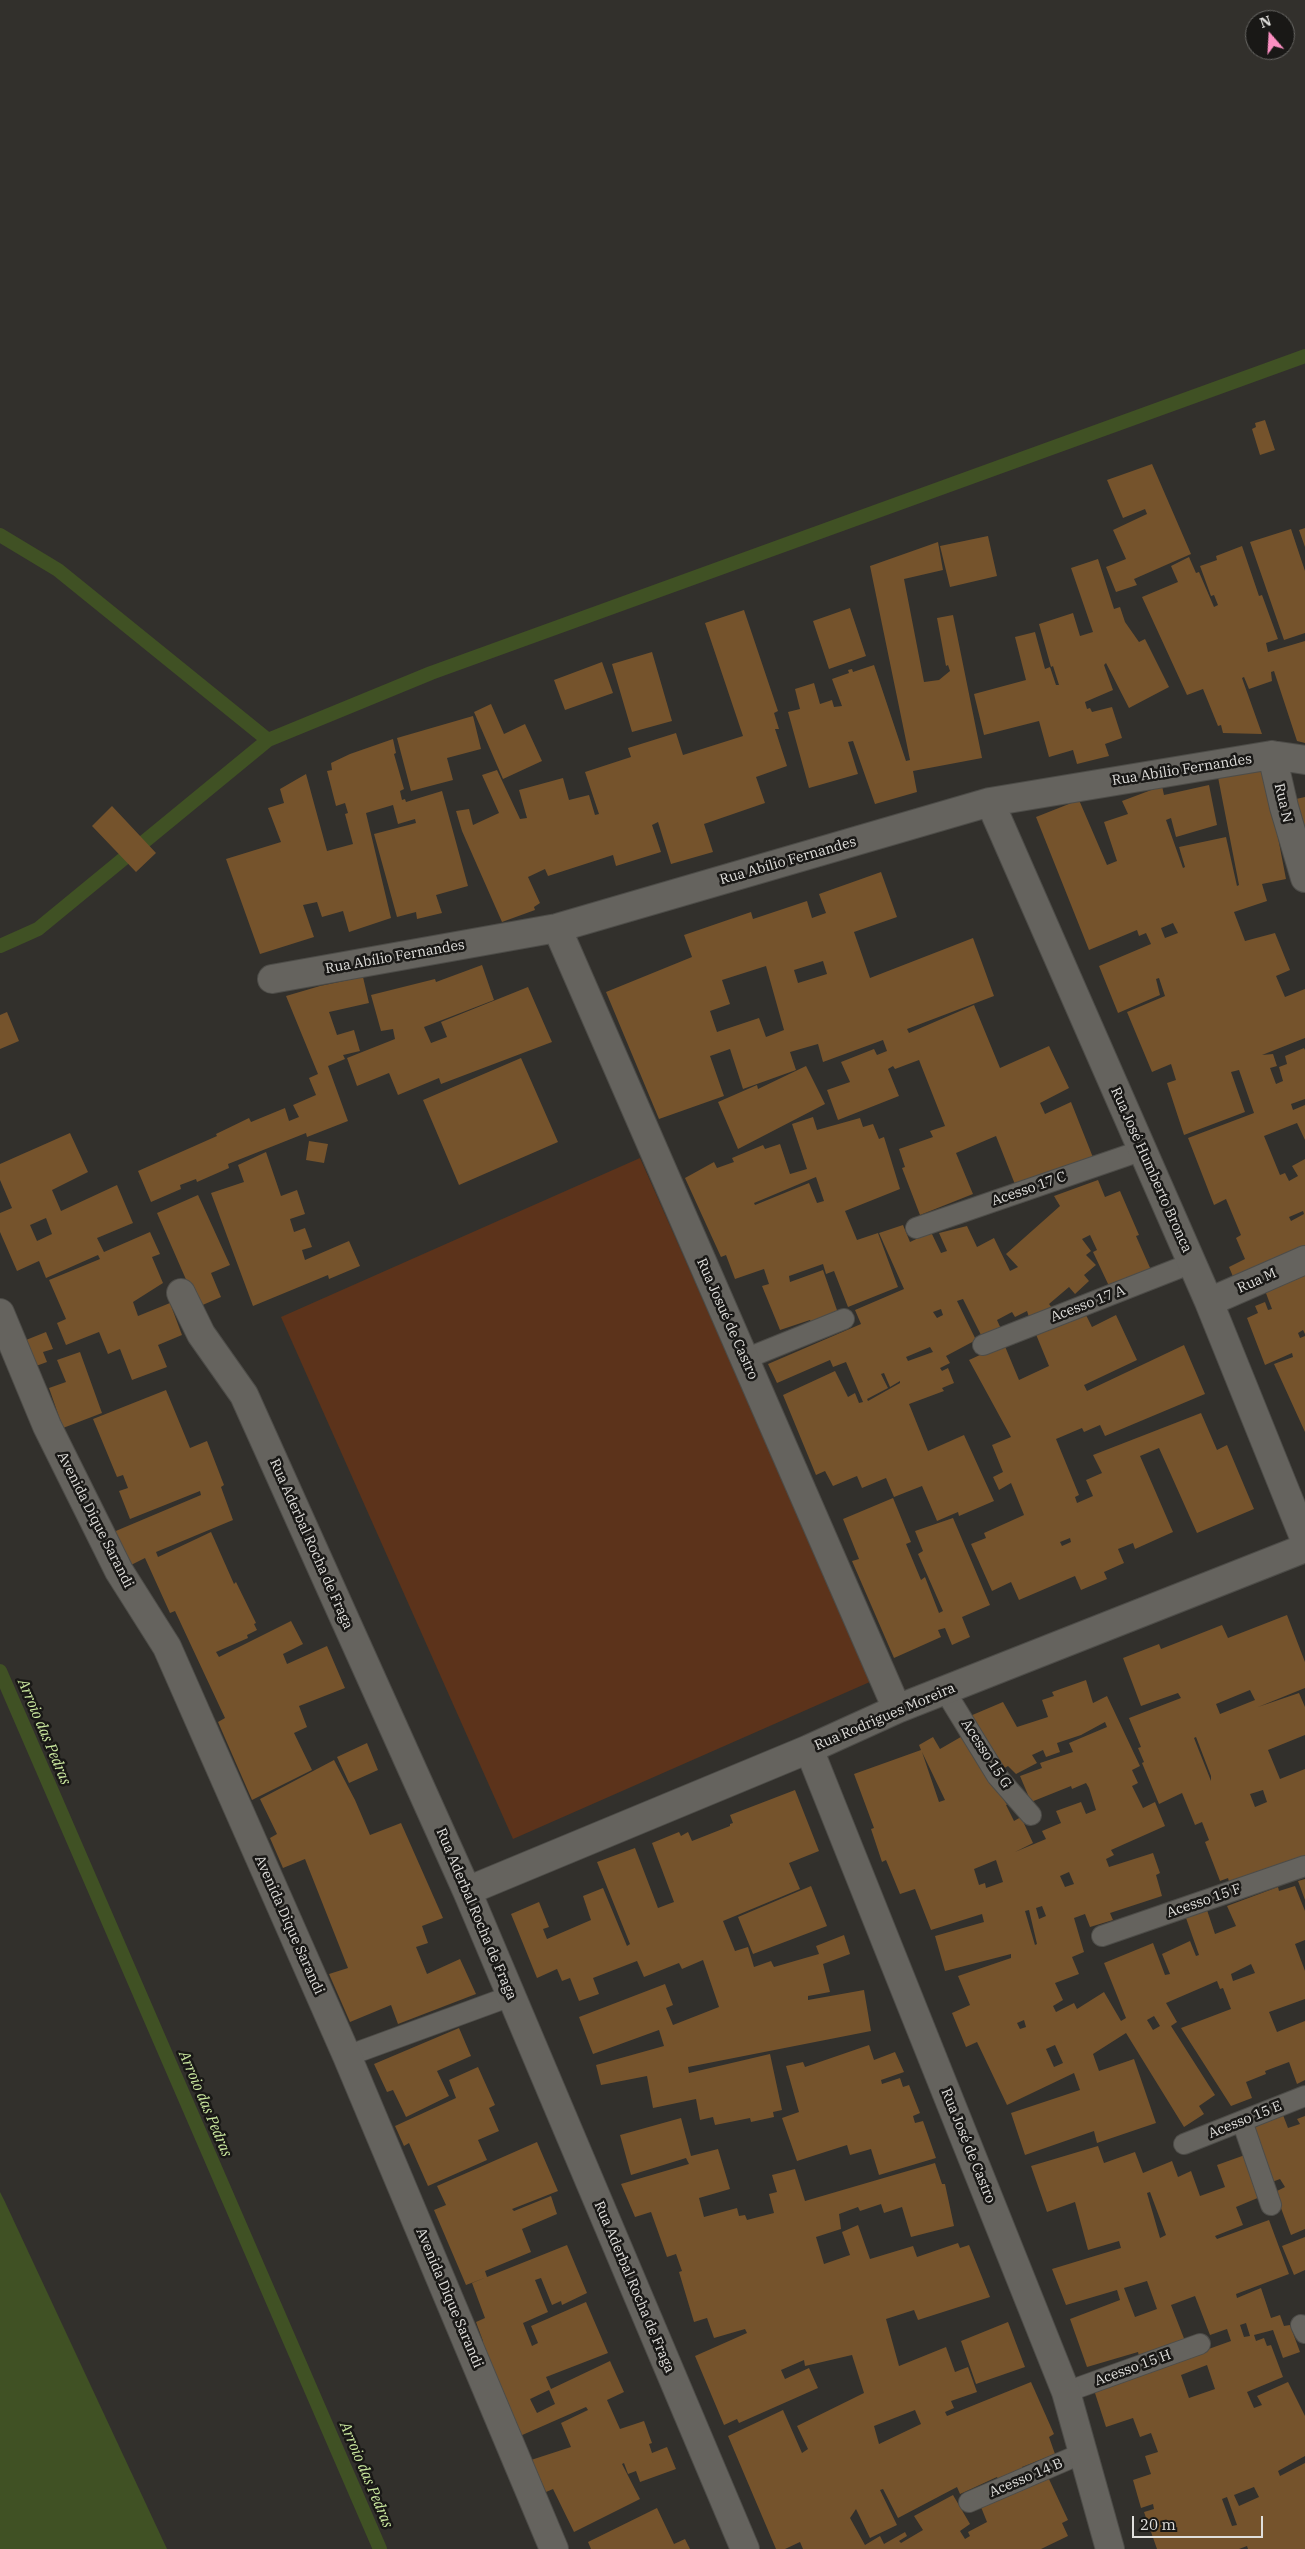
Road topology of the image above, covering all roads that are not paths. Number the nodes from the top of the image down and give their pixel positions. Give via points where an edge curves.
1 (1272, 755) junction
2 (1305, 760) edge
3 (990, 802) junction
4 (1305, 878) edge
5 (556, 928) junction
6 (272, 979) dead end
7 (1143, 1150) junction
8 (916, 1228) dead end
9 (1305, 1260) edge
10 (1192, 1263) junction
11 (180, 1293) dead end
12 (1209, 1302) junction
13 (0, 1314) edge
14 (844, 1319) dead end
15 (983, 1345) dead end
16 (745, 1359) junction
17 (1305, 1540) edge
18 (1305, 1548) edge
19 (945, 1691) junction
20 (898, 1709) junction
21 (809, 1749) junction
22 (1030, 1815) dead end
23 (1305, 1866) edge
24 (467, 1892) junction
25 (1102, 1936) dead end
26 (511, 1996) junction
27 (347, 2056) junction
28 (1305, 2096) edge
29 (1242, 2121) junction
30 (1184, 2144) dead end
31 (1271, 2205) dead end
32 (1200, 2344) dead end
33 (1066, 2392) junction
34 (1083, 2453) junction
35 (969, 2502) dead end
36 (554, 2549) edge
37 (745, 2549) edge
38 (1110, 2549) edge

1 - 2 street, Rua Abílio Fernandes
1 - 3 street, Rua Abílio Fernandes
1 - 4 street, Rua N
3 - 5 street, Rua Abílio Fernandes
3 - 7 street, Rua José Humberto Bronca
5 - 6 street, Rua Abílio Fernandes
5 - 16 street, Rua Josué de Castro
7 - 8 lane, Acesso 17 C
7 - 10 street, Rua José Humberto Bronca
9 - 12 street, Rua M
10 - 12 street, Rua José Humberto Bronca
10 - 15 lane, Acesso 17 A
11 - 24 street, Rua Aderbal Rocha de Fraga via 202,1334 244,1395
12 - 17 street, Rua José Humberto Bronca
13 - 27 street, Avenida Dique Sarandi via 47,1426 119,1572 167,1647
14 - 16 lane
16 - 20 street, Rua Josué de Castro
18 - 19 street, Rua Rodrigues Moreira
19 - 20 street, Rua Rodrigues Moreira
19 - 22 lane, Acesso 15 G via 998,1776
20 - 21 street, Rua Rodrigues Moreira
21 - 24 street, Rua Rodrigues Moreira
21 - 33 street, Rua José de Castro
23 - 25 lane, Acesso 15 F
24 - 26 street, Rua Aderbal Rocha de Fraga
26 - 27 lane
26 - 37 street, Rua Aderbal Rocha de Fraga
27 - 36 street, Avenida Dique Sarandi
28 - 29 lane, Acesso 15 E
29 - 30 lane, Acesso 15 E
29 - 31 lane
32 - 33 lane, Acesso 15 H
33 - 34 street, Rua José de Castro
34 - 35 lane, Acesso 14 B
34 - 38 street, Rua José de Castro

